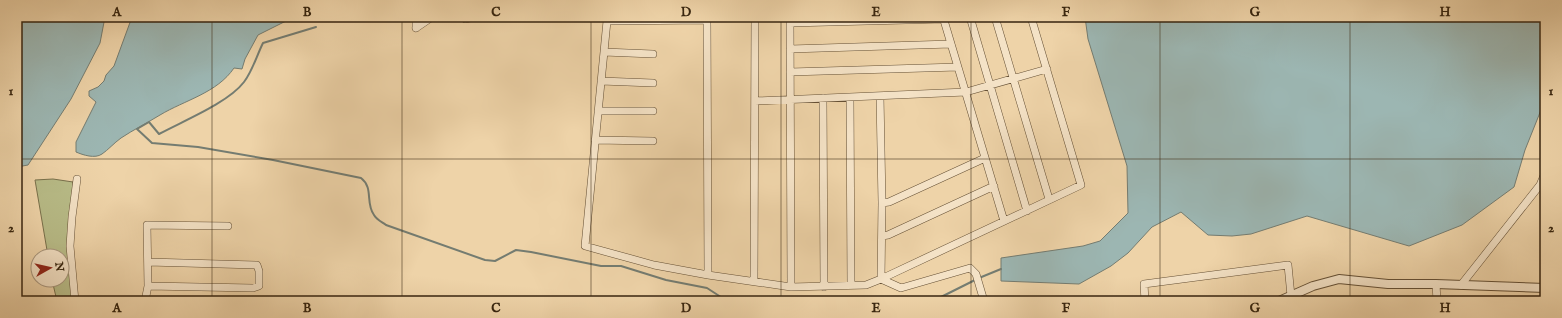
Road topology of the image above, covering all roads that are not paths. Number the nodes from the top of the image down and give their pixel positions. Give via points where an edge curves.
1 (416, 17) edge
2 (432, 17) edge
3 (463, 17) edge
4 (475, 17) edge
5 (755, 17) edge
6 (970, 17) edge
7 (995, 17) edge
8 (1031, 17) edge
9 (707, 18) edge
10 (944, 18) edge
11 (790, 20) edge
12 (952, 44) junction
13 (790, 49) junction
14 (604, 52) junction
15 (653, 54) dead end
16 (958, 67) junction
17 (1047, 70) junction
18 (790, 72) junction
19 (1013, 79) junction
20 (601, 81) junction
21 (653, 83) dead end
22 (990, 85) junction
23 (966, 92) junction
24 (880, 96) junction
25 (850, 97) junction
26 (823, 98) junction
27 (790, 100) junction
28 (755, 101) junction
29 (598, 111) junction
30 (653, 111) dead end
31 (595, 140) junction
32 (653, 141) dead end
33 (985, 158) junction
34 (1545, 173) edge
35 (77, 179) dead end
36 (1543, 185) edge
37 (994, 186) junction
38 (1049, 199) junction
39 (882, 203) junction
40 (1027, 211) junction
41 (1004, 221) junction
42 (228, 226) dead end
43 (882, 236) junction
44 (148, 262) junction
45 (708, 275) junction
46 (882, 279) junction
47 (754, 281) junction
48 (1436, 284) junction
49 (851, 285) junction
50 (1461, 285) junction
51 (148, 286) junction
52 (791, 287) junction
53 (824, 287) junction
54 (1545, 288) edge
55 (1291, 296) junction
56 (74, 301) edge
57 (145, 301) edge
58 (984, 301) edge
59 (1145, 301) edge
60 (1280, 301) edge
61 (1437, 301) edge

1 - 2 street via 416,28
3 - 4 street
5 - 28 street
6 - 22 street
7 - 19 street
8 - 17 street
9 - 14 street via 607,21
9 - 45 street
10 - 11 street
10 - 12 street
11 - 13 street
12 - 13 street
12 - 16 street
13 - 18 street
14 - 15 street
14 - 20 street
16 - 18 street
16 - 23 street
17 - 19 street
17 - 38 street via 1081,185
18 - 27 street
19 - 22 street
19 - 38 street
20 - 21 street
20 - 29 street
22 - 23 street
22 - 40 street
23 - 24 street
23 - 33 street
24 - 25 street
24 - 39 street
25 - 26 street
25 - 49 street
26 - 27 street
26 - 53 street
27 - 28 street
27 - 52 street
28 - 47 street
29 - 30 street
29 - 31 street
31 - 32 street
31 - 45 street via 585,246
33 - 37 street
33 - 39 street
34 - 36 street
35 - 56 street via 70,246
36 - 50 street
37 - 41 street
37 - 43 street
38 - 40 street
39 - 43 street
40 - 41 street
41 - 46 street
42 - 44 street via 147,225
43 - 46 street
44 - 51 street
44 - 51 street via 257,265 259,271 259,286 253,288
45 - 47 street
46 - 49 street via 866,285
46 - 58 street via 901,288 970,268 977,279
47 - 52 street
48 - 50 street
48 - 55 street via 1388,284 1339,279 1313,286
48 - 61 street
49 - 53 street
50 - 54 street
51 - 57 street
52 - 53 street
55 - 59 street via 1288,265 1144,284
55 - 60 street

